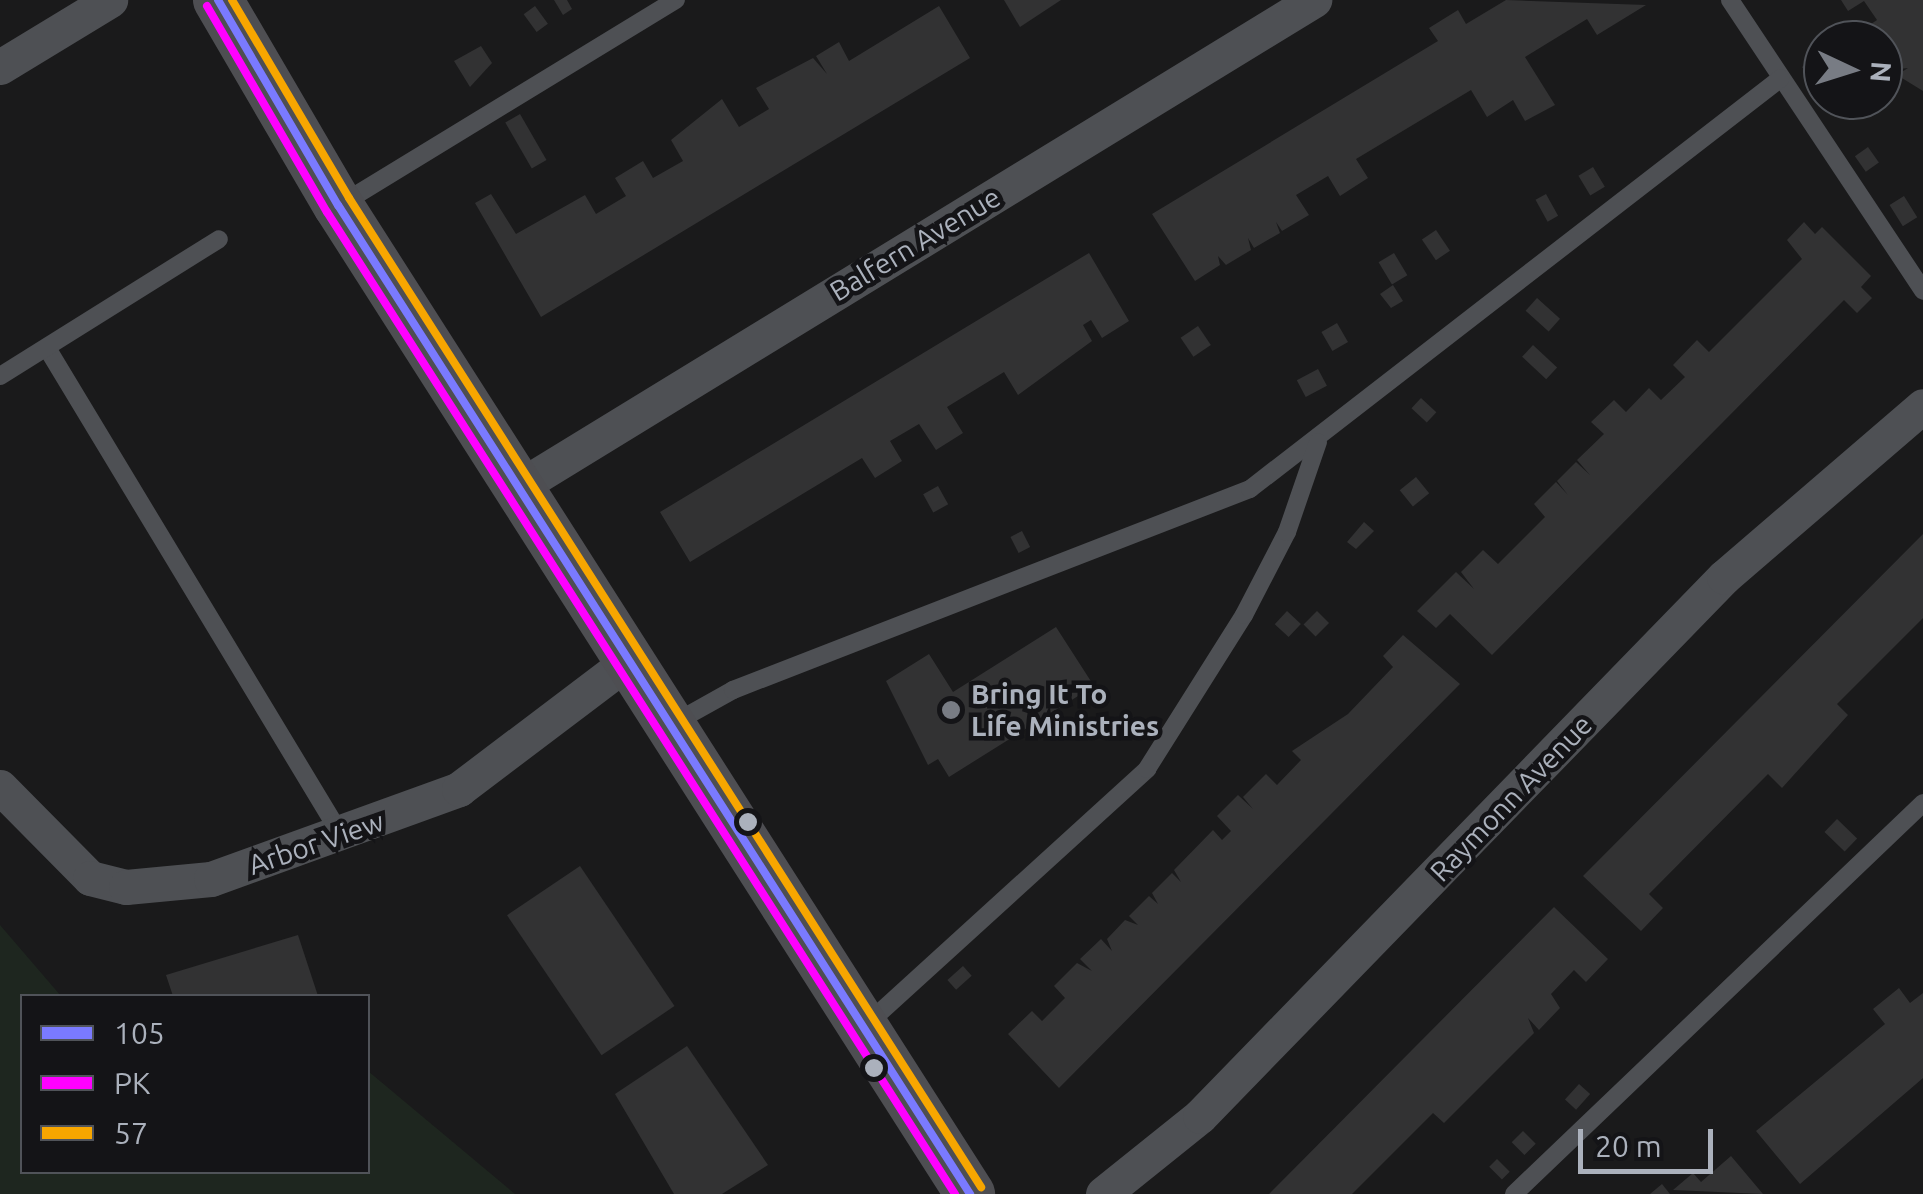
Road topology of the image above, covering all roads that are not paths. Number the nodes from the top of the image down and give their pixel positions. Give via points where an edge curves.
1 (110, 0) edge
2 (218, 0) edge
3 (676, 0) edge
4 (1314, 0) edge
5 (1730, 0) edge
6 (0, 67) edge
7 (1781, 78) junction
8 (338, 206) junction
9 (219, 240) dead end
10 (1923, 291) edge
11 (47, 348) junction
12 (0, 376) edge
13 (1923, 406) edge
14 (1318, 442) junction
15 (517, 488) junction
16 (627, 662) junction
17 (669, 726) junction
18 (0, 787) edge
19 (1923, 802) edge
20 (341, 835) junction
21 (861, 1029) junction
22 (970, 1194) edge
23 (1103, 1194) edge
24 (1514, 1194) edge

1 - 6 street
2 - 8 main road
3 - 8 lane
4 - 15 street, Balfern Avenue
5 - 7 lane
7 - 10 lane
7 - 14 lane
8 - 15 main road
9 - 11 lane
11 - 12 lane
11 - 20 lane
13 - 23 street, Raymonn Avenue via 1724,578 1200,1116
14 - 17 lane via 1250,488 733,690
14 - 21 lane via 1262,582 1147,770
15 - 16 main road
16 - 17 main road
16 - 20 street, Arbor View via 460,789
17 - 21 main road
18 - 20 street, Arbor View via 60,857 90,878 126,887 211,879
19 - 24 lane
21 - 22 main road

